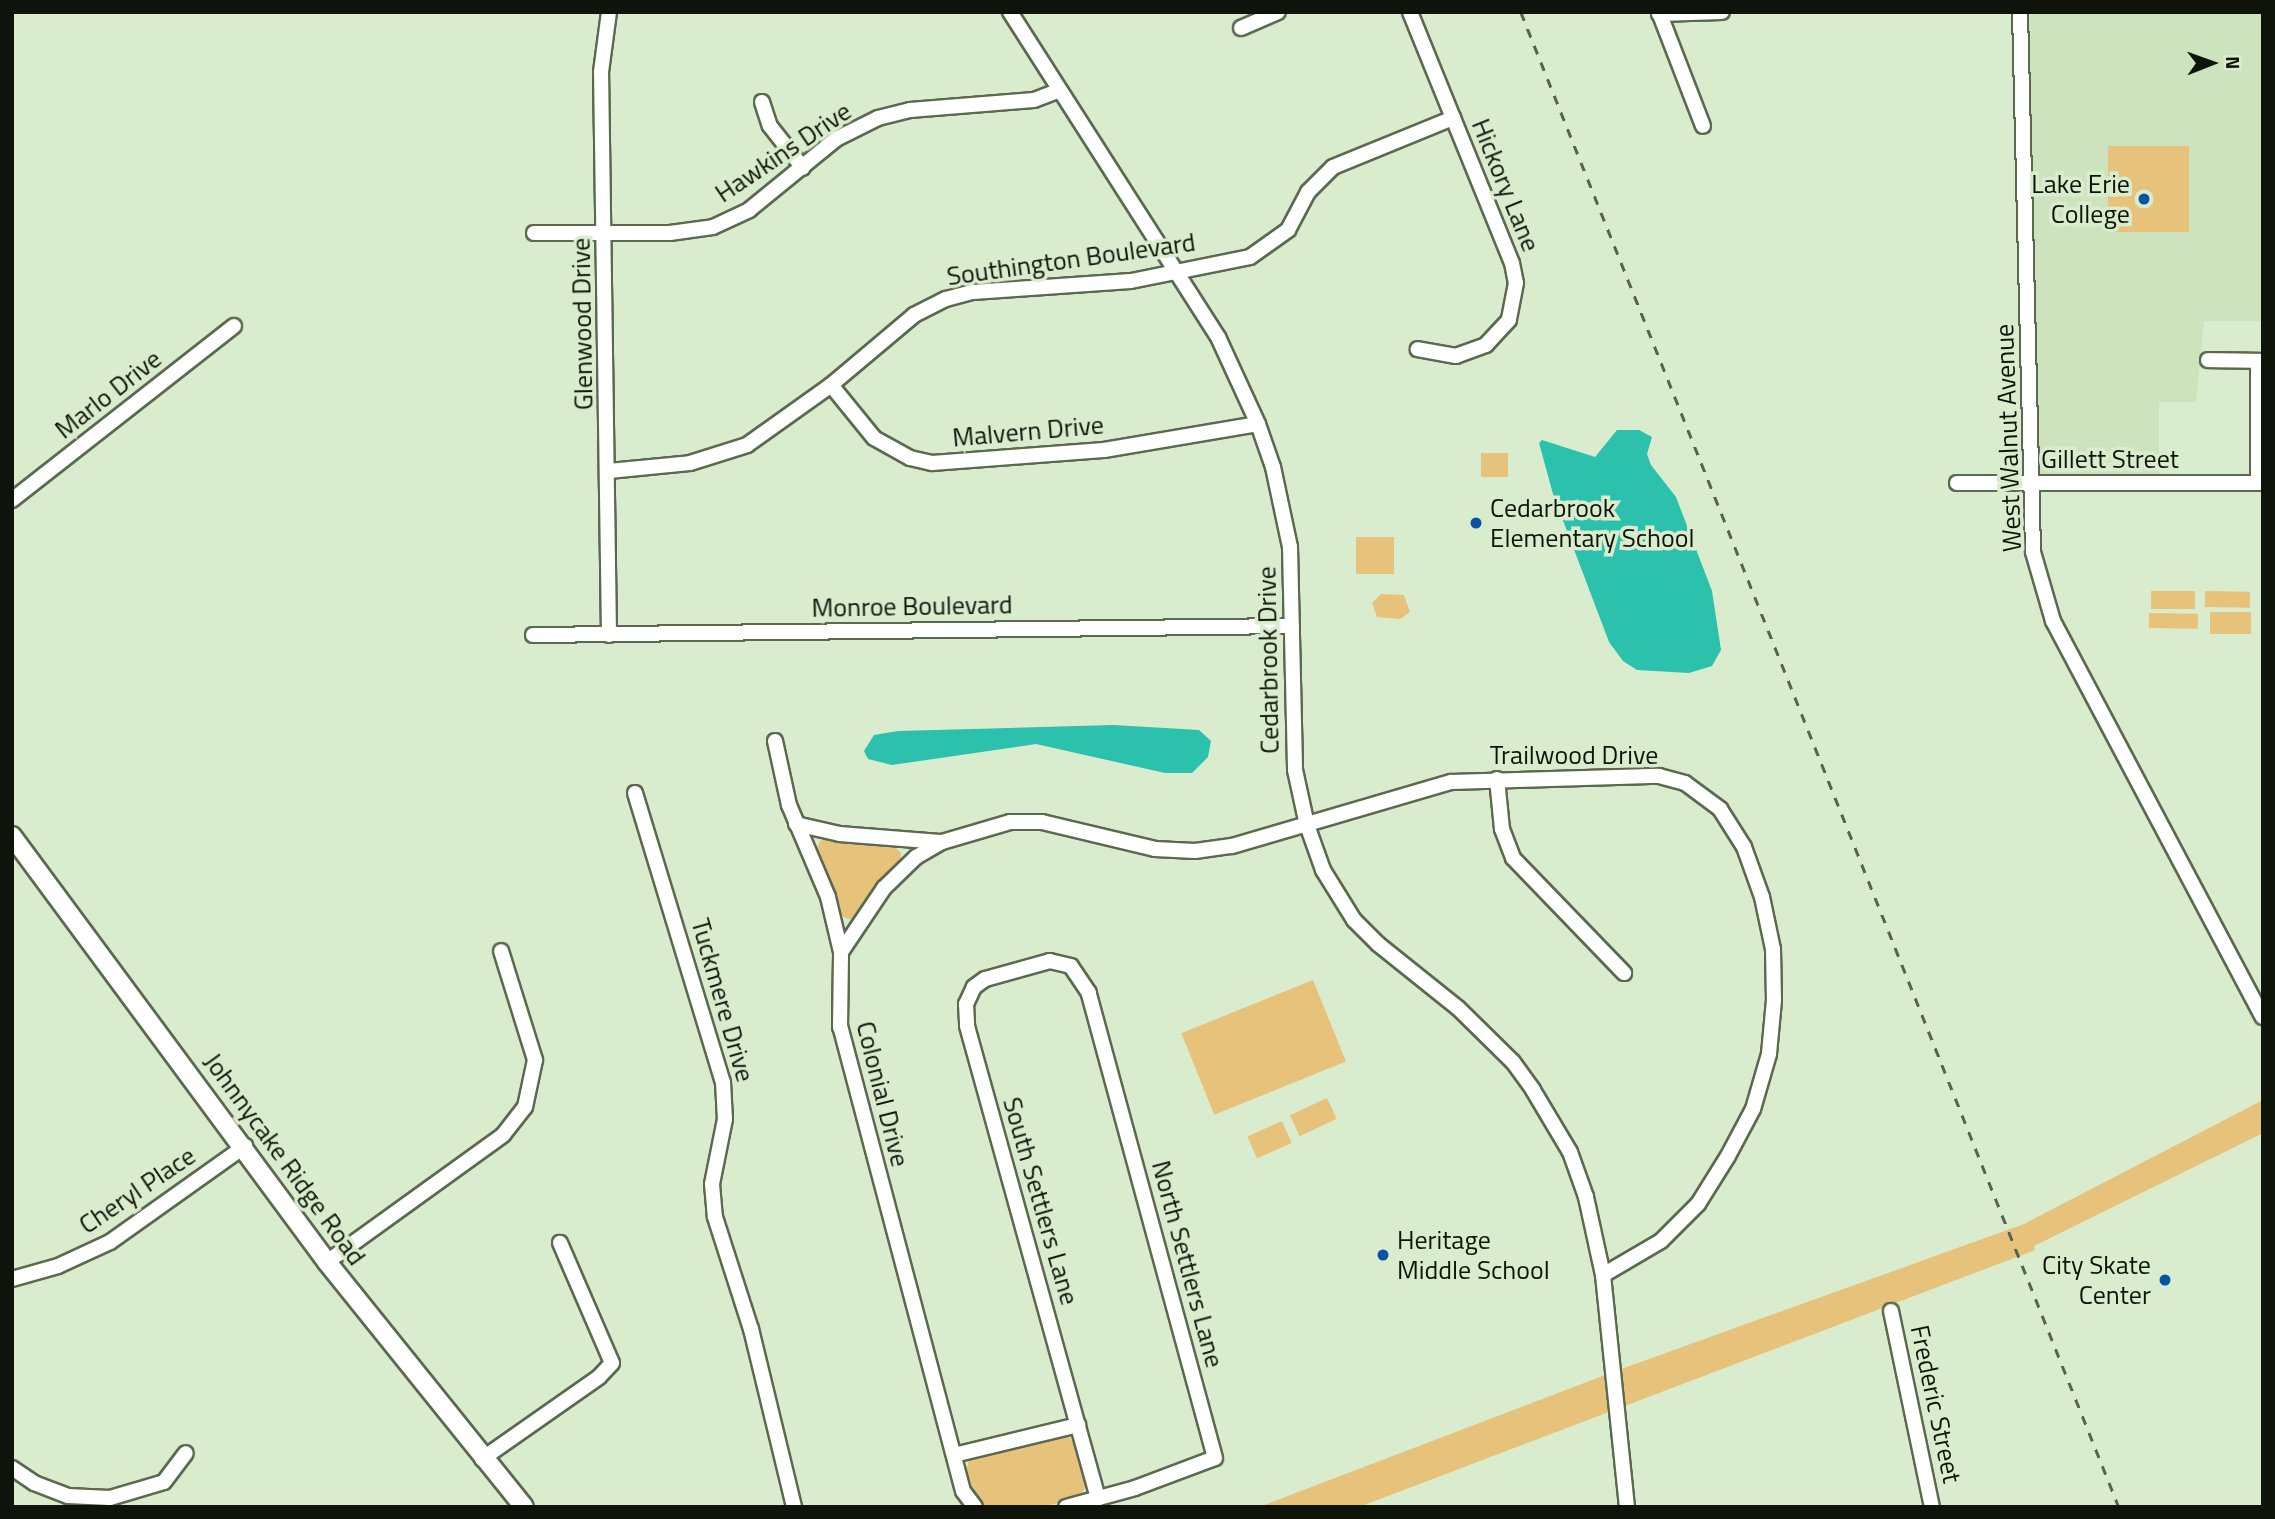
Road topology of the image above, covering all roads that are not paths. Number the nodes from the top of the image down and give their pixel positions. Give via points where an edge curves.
1 (610, 12) edge
2 (1010, 12) edge
3 (1278, 12) edge
4 (1410, 12) edge
5 (1721, 12) edge
6 (2020, 12) edge
7 (1659, 13) edge
8 (1241, 28) dead end
9 (1058, 91) junction
10 (762, 102) dead end
11 (1452, 118) junction
12 (1703, 126) dead end
13 (803, 168) junction
14 (534, 233) dead end
15 (604, 233) junction
16 (1171, 271) junction
17 (234, 326) dead end
18 (1418, 349) dead end
19 (2208, 360) dead end
20 (2260, 361) edge
21 (831, 385) junction
22 (1258, 424) junction
23 (610, 471) junction
24 (1957, 483) dead end
25 (2260, 483) edge
26 (2032, 484) junction
27 (12, 500) edge
28 (1292, 626) junction
29 (533, 635) dead end
30 (609, 635) junction
31 (775, 741) dead end
32 (1497, 779) junction
33 (635, 793) dead end
34 (796, 824) junction
35 (1307, 825) junction
36 (12, 836) edge
37 (943, 842) junction
38 (501, 951) dead end
39 (841, 952) junction
40 (1042, 963) joint
41 (1624, 973) dead end
42 (2263, 1017) edge
43 (245, 1146) junction
44 (560, 1243) dead end
45 (327, 1262) junction
46 (1603, 1275) junction
47 (12, 1279) edge
48 (1891, 1311) dead end
49 (1078, 1425) junction
50 (186, 1453) dead end
51 (954, 1455) junction
52 (482, 1459) junction
53 (12, 1468) edge
54 (1098, 1498) junction
55 (524, 1507) edge
56 (794, 1507) edge
57 (975, 1507) edge
58 (1066, 1507) edge
59 (1627, 1507) edge
60 (1932, 1507) edge

1 - 15 street, Glenwood Drive via 601,72
2 - 9 street, Cedarbrook Drive
3 - 8 street
4 - 11 street, Hickory Lane
5 - 7 street
6 - 26 street, West Walnut Avenue
7 - 12 street
9 - 13 street, Hawkins Drive via 1034,100 892,113 836,139
9 - 16 street, Cedarbrook Drive
10 - 13 street via 770,126
11 - 16 street, Southington Boulevard via 1333,167 1308,192 1288,230 1265,250 1227,263
11 - 18 street, Hickory Lane via 1512,263 1515,301 1509,320 1486,345 1456,356
13 - 15 street, Hawkins Drive via 749,211 713,227 670,233
14 - 15 street, Hawkins Drive
15 - 23 street, Glenwood Drive
16 - 21 street, Southington Boulevard via 1131,281 973,292 946,299 899,326
16 - 22 street, Cedarbrook Drive via 1217,337
17 - 27 street, Marlo Drive
19 - 20 street
20 - 25 street
21 - 22 street, Malvern Drive via 874,438 910,458 932,463 1104,450
21 - 23 street, Southington Boulevard via 747,445 690,463
22 - 28 street, Cedarbrook Drive via 1273,467 1290,550
23 - 30 street, Glenwood Drive
24 - 26 street, Gillett Street
25 - 26 street, Gillett Street
26 - 42 street, West Walnut Avenue via 2034,552 2053,621
28 - 30 street, Monroe Boulevard
28 - 35 street, Cedarbrook Drive via 1295,770
29 - 30 street, Monroe Boulevard
31 - 34 street, Colonial Drive
32 - 35 street, Trailwood Drive via 1451,782
32 - 41 street via 1502,829 1513,858
32 - 46 street, Trailwood Drive via 1659,776 1685,783 1720,809 1744,847 1762,897 1773,949 1774,1000 1769,1054 1753,1108 1698,1204 1661,1241
33 - 56 street, Tuckmere Drive via 723,1082 725,1119 712,1184 715,1217 751,1329
34 - 37 street via 840,834
34 - 39 street, Colonial Drive via 828,898
35 - 37 street via 1195,851 1155,849 1042,822 986,826
35 - 46 street, Cedarbrook Drive via 1323,870 1354,920 1415,977 1458,1008 1513,1062 1533,1090 1570,1152 1586,1197
36 - 43 main road, Johnnycake Ridge Road
37 - 39 street via 916,857 884,888
38 - 45 street via 535,1060 525,1107 503,1135
39 - 51 street, Colonial Drive via 839,1017 845,1054
40 - 49 street, South Settlers Lane via 996,974 974,988 966,1004 967,1026
40 - 54 street, North Settlers Lane via 1071,966 1089,993 1215,1458
43 - 45 main road, Johnnycake Ridge Road
43 - 47 street, Cheryl Place via 110,1242 58,1266
44 - 52 street via 612,1363 599,1377
45 - 52 main road, Johnnycake Ridge Road
46 - 59 street
48 - 60 street, Frederic Street
49 - 51 street
49 - 54 street, South Settlers Lane
50 - 53 street via 164,1482 110,1498 58,1493
51 - 57 street, Colonial Drive via 964,1491
52 - 55 main road, Johnnycake Ridge Road
54 - 58 street, North Settlers Lane

